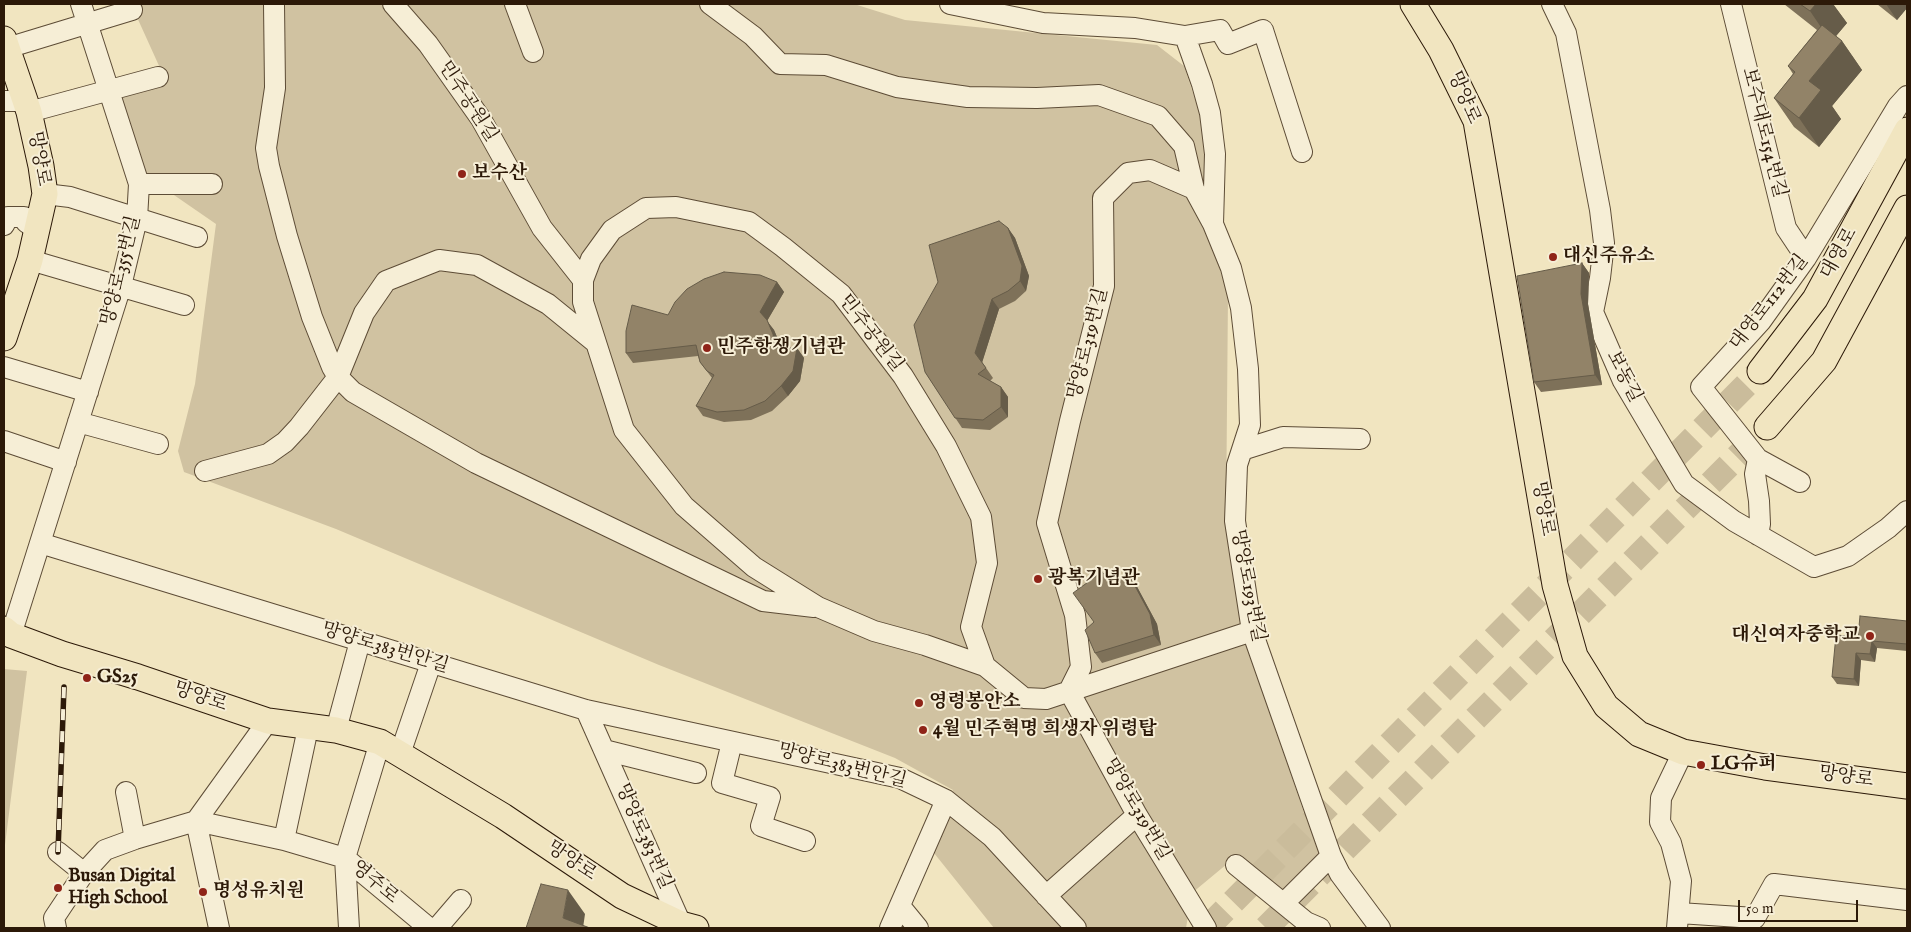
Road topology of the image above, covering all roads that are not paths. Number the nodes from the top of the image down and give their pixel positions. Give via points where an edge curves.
1 (81, 4) edge
2 (274, 4) edge
3 (393, 4) edge
4 (515, 4) edge
5 (710, 4) edge
6 (950, 4) edge
7 (1413, 4) edge
8 (1552, 4) edge
9 (1731, 4) edge
10 (132, 10) dead end
11 (87, 25) junction
12 (1185, 36) junction
13 (5, 43) edge
14 (533, 52) dead end
15 (158, 77) dead end
16 (108, 90) junction
17 (1907, 96) edge
18 (19, 105) edge
19 (1907, 130) edge
20 (1302, 152) dead end
21 (1907, 167) edge
22 (139, 184) junction
23 (212, 184) dead end
24 (1194, 189) junction
25 (44, 194) junction
26 (1907, 208) edge
27 (5, 218) edge
28 (137, 219) junction
29 (1213, 224) junction
30 (39, 225) junction
31 (197, 237) dead end
32 (1806, 258) junction
33 (30, 260) junction
34 (583, 280) junction
35 (121, 286) junction
36 (1815, 298) junction
37 (184, 305) dead end
38 (4, 338) edge
39 (596, 342) junction
40 (4, 367) edge
41 (1760, 371) tunnel mouth
42 (338, 377) junction
43 (88, 392) junction
44 (78, 422) junction
45 (1767, 427) tunnel mouth
46 (1360, 439) dead end
47 (4, 441) edge
48 (158, 444) dead end
49 (1242, 450) junction
50 (1758, 458) junction
51 (66, 462) junction
52 (205, 472) dead end
53 (1800, 482) dead end
54 (1907, 510) edge
55 (1758, 535) junction
56 (40, 543) junction
57 (818, 608) junction
58 (1252, 631) junction
59 (7, 632) edge
60 (360, 641) junction
61 (431, 663) junction
62 (985, 666) junction
63 (1069, 690) junction
64 (586, 710) junction
65 (268, 721) junction
66 (308, 728) junction
67 (336, 730) junction
68 (732, 742) junction
69 (390, 748) junction
70 (604, 750) junction
71 (1684, 752) junction
72 (696, 773) dead end
73 (1907, 786) edge
74 (126, 792) dead end
75 (946, 800) junction
76 (1137, 815) junction
77 (196, 821) junction
78 (135, 839) junction
79 (284, 840) junction
80 (805, 841) dead end
81 (58, 852) dead end
82 (1331, 856) junction
83 (345, 858) junction
84 (1236, 865) dead end
85 (84, 873) junction
86 (1046, 896) junction
87 (461, 900) dead end
88 (1907, 900) edge
89 (1284, 903) junction
90 (900, 906) junction
91 (1678, 921) edge
92 (688, 926) edge
93 (56, 928) edge
94 (218, 928) edge
95 (349, 928) edge
96 (428, 928) edge
97 (437, 928) edge
98 (890, 928) edge
99 (918, 928) edge
100 (1076, 928) edge
101 (1206, 928) edge
102 (1320, 928) edge
103 (1380, 928) edge

1 - 11 street, 망양로355번길
2 - 42 street via 275,88 266,148 269,166 312,317
3 - 34 street, 민주공원길 via 428,44 481,120 542,228
4 - 14 street
5 - 24 street via 753,36 780,64 826,65 897,87 968,97 1100,95 1158,116 1184,146
6 - 12 street via 1043,23 1136,28
7 - 71 main road, 망양로 via 1441,50 1476,121 1555,585 1575,656 1606,706 1639,734
8 - 55 street, 보동길 via 1566,33 1600,210 1604,243 1593,312 1623,380 1684,484
9 - 32 street, 보수대로154번길 via 1786,228
10 - 11 street
11 - 13 street
11 - 16 street, 망양로355번길
12 - 20 street via 1220,30 1228,44 1263,30
12 - 29 street via 1210,113 1215,154
13 - 18 main road, 망양로
15 - 16 street
16 - 18 street
16 - 22 street, 망양로355번길
17 - 32 street, 대영로112번길
18 - 25 main road, 망양로 via 41,166
19 - 36 main road, 대영로
21 - 36 main road via 1879,216
22 - 23 street
22 - 28 street, 망양로355번길
24 - 29 street
24 - 63 street, 망양로319번길 via 1150,170 1128,173 1103,198 1104,286 1047,522 1075,615 1081,667
25 - 28 street via 70,197
25 - 30 main road, 망양로
26 - 45 main road, 대영로 via 1824,361
27 - 30 street via 24,217 33,227
28 - 31 street
28 - 35 street, 망양로355번길
29 - 49 street, 망양로193번길 via 1231,268 1241,308 1250,425
30 - 33 main road, 망양로
32 - 50 street, 대영로112번길 via 1761,321 1701,387
33 - 35 street
33 - 38 main road, 망양로
34 - 39 street, 민주공원길 via 583,302
34 - 62 street, 민주공원길 via 591,259 612,230 646,208 676,207 749,222 841,294 903,376 946,446 981,517 987,563 971,627
35 - 37 street
35 - 43 street, 망양로355번길
36 - 41 main road, 대영로
39 - 42 street via 548,304 476,265 439,260 386,281 364,313
39 - 57 street, 민주공원길 via 624,430 684,506 754,567
40 - 43 street
42 - 52 street via 285,442 268,454
42 - 57 street via 353,392 476,463 763,601
43 - 44 street, 망양로355번길
44 - 48 street
44 - 51 street, 망양로355번길
46 - 49 street via 1283,437
47 - 51 street
49 - 58 street, 망양로193번길 via 1237,465 1235,521
50 - 53 street, 대영로112번길
50 - 55 street via 1755,474 1760,524
51 - 56 street, 망양로355번길
54 - 55 street, 보동길 via 1888,528 1848,556 1814,567
56 - 59 street, 망양로355번길
56 - 60 street, 망양로383번안길
57 - 62 street, 민주공원길 via 874,632
58 - 63 street, 민주공원길
58 - 82 street, 망양로193번길
59 - 65 main road, 망양로 via 62,654
60 - 61 street, 망양로383번안길
60 - 67 street
61 - 64 street, 망양로383번안길
61 - 69 street
62 - 63 street, 민주공원길 via 1024,698 1046,699
63 - 76 street, 망양로319번길
64 - 68 street, 망양로383번안길
64 - 70 street, 망양로383번길
65 - 66 main road, 망양로
65 - 77 street
66 - 67 main road, 망양로
66 - 79 street
67 - 69 main road, 망양로
68 - 75 street, 망양로383번안길 via 900,778
68 - 80 street via 722,783 770,797 761,826
69 - 83 street
69 - 92 main road, 망양로 via 503,816 622,896
70 - 72 street, 망양로383번길
70 - 92 street, 망양로383번길
71 - 73 main road, 망양로 via 1765,767
71 - 91 street via 1661,798 1660,822 1671,844 1681,881
74 - 78 street
75 - 86 street, 망양로383번안길 via 992,837
75 - 90 street
76 - 86 street
76 - 101 street, 망양로319번길
77 - 78 street, 영주로
77 - 79 street, 영주로
77 - 94 street
78 - 85 street, 영주로 via 105,850
79 - 83 street, 영주로
81 - 85 street
82 - 89 street
82 - 103 street, 망양로193번길 via 1340,874
83 - 95 street
83 - 96 street, 영주로
84 - 89 street
85 - 93 street, 영주로 via 54,918
86 - 100 street, 망양로383번안길
87 - 97 street
88 - 91 street via 1774,884 1755,918
89 - 102 street via 1306,922
90 - 98 street
90 - 99 street

